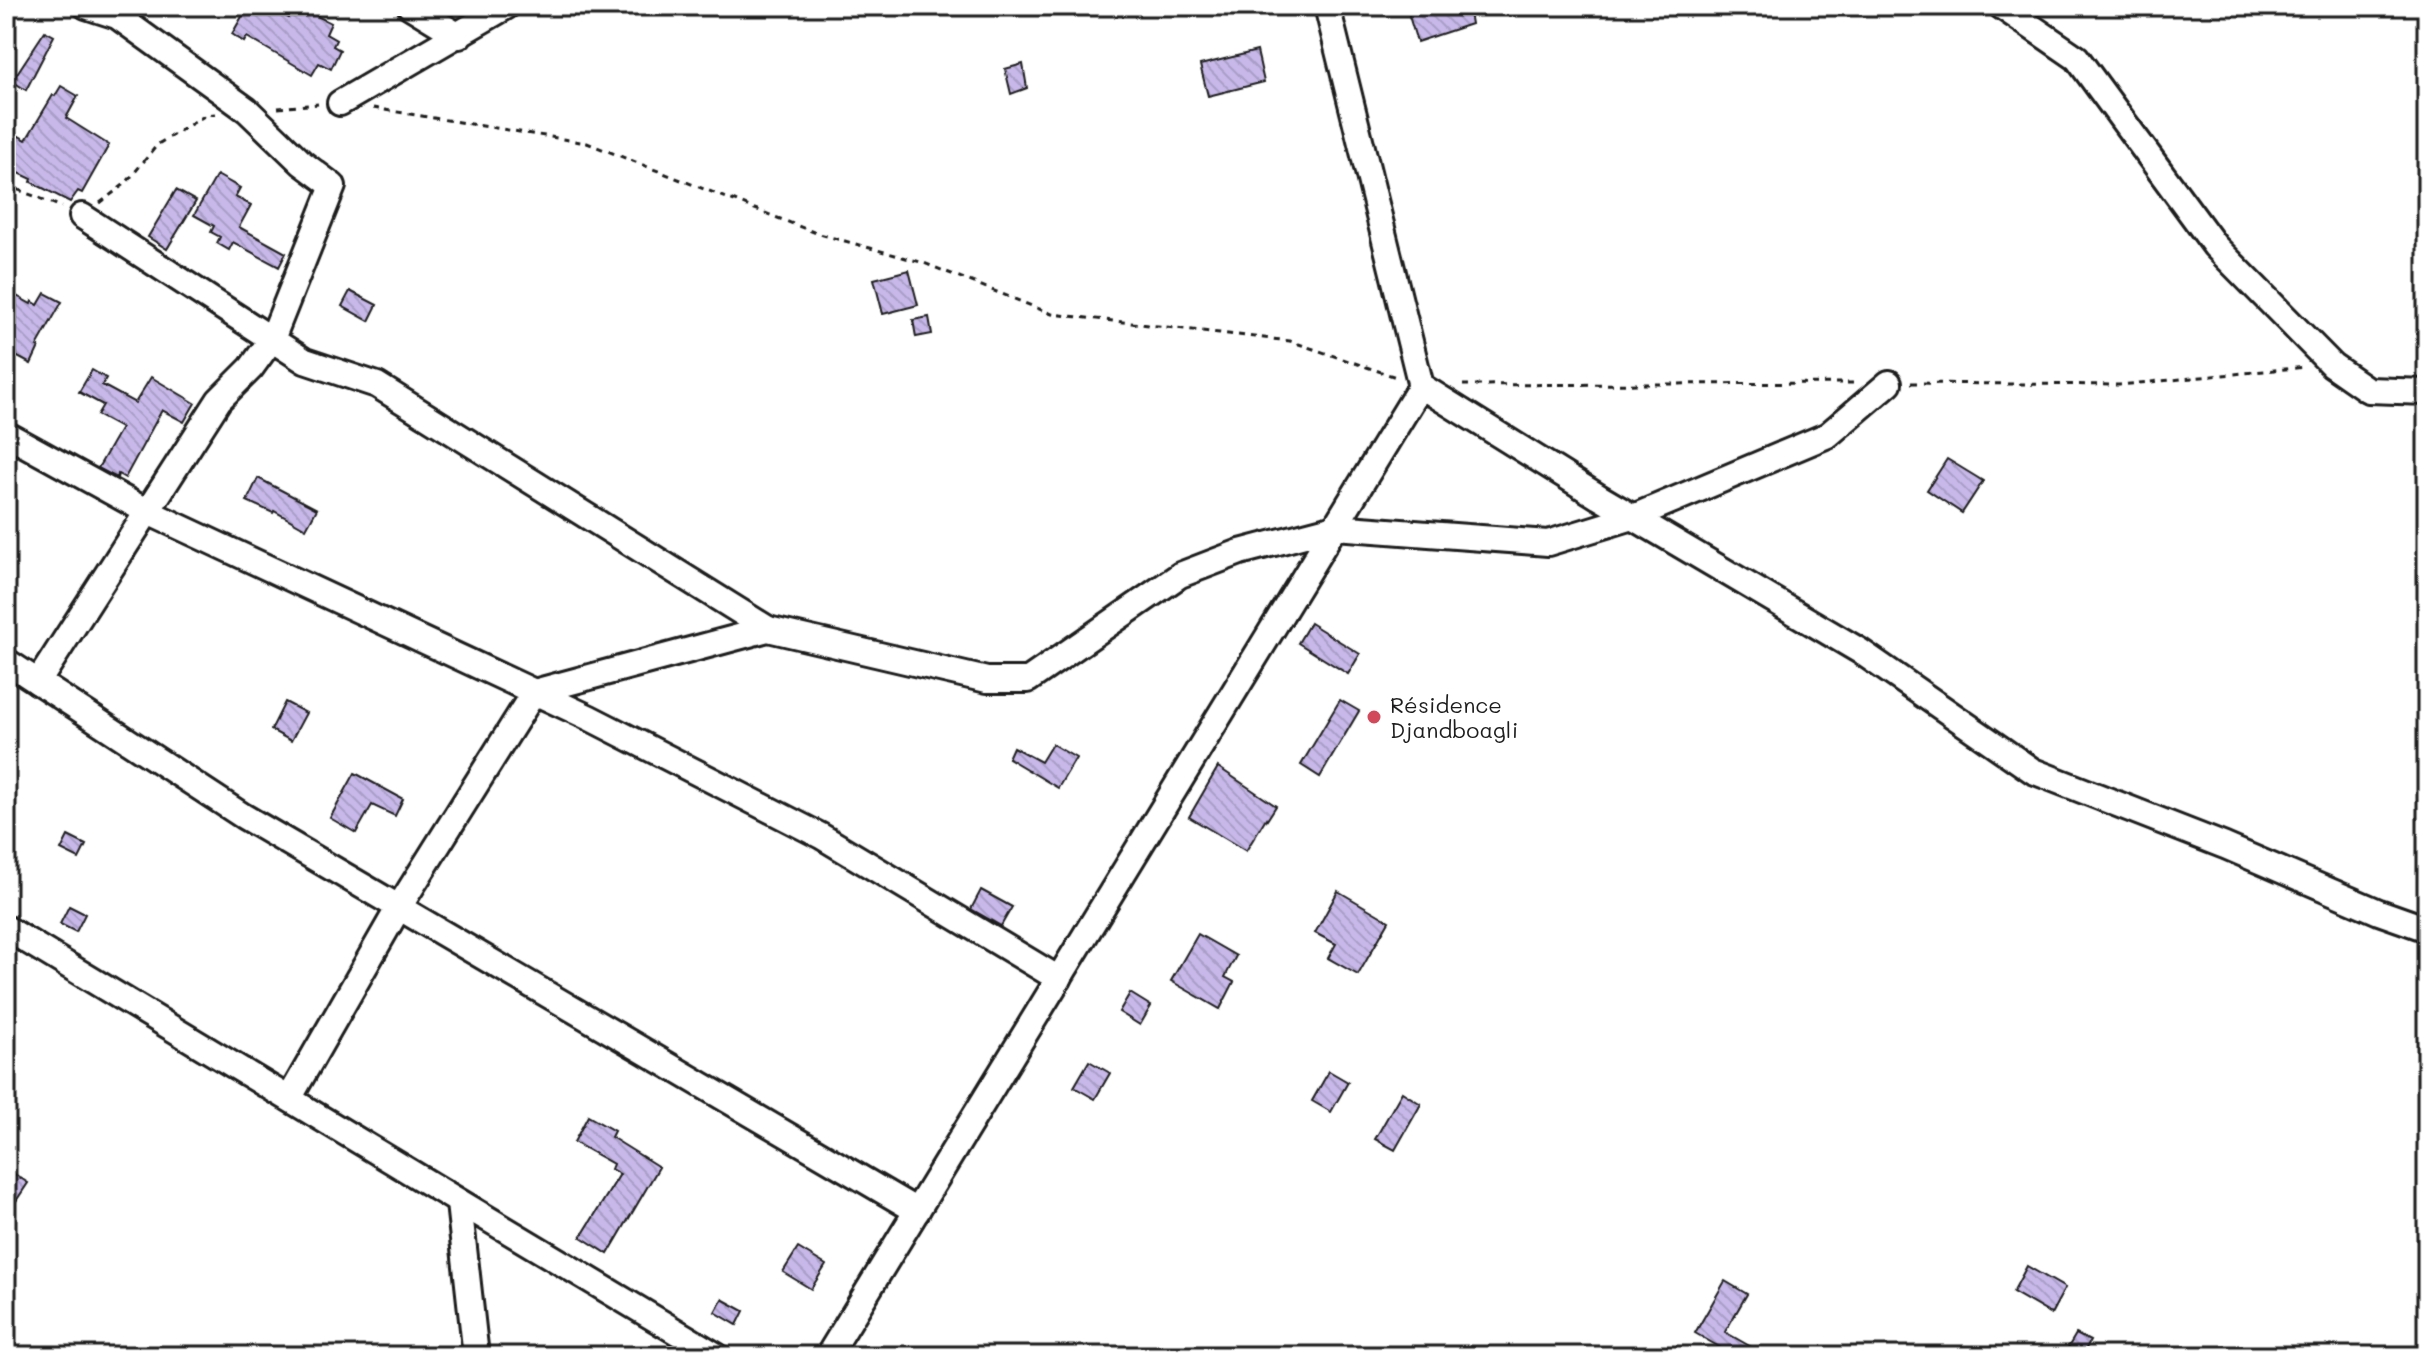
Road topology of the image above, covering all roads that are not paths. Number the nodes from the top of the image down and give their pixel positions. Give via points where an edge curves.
1 (86, 6) edge
2 (410, 6) edge
3 (507, 6) edge
4 (1327, 6) edge
5 (2001, 6) edge
6 (459, 36) junction
7 (340, 103) road end
8 (82, 216) road end
9 (272, 339) junction
10 (1889, 383) road end
11 (1421, 386) junction
12 (2427, 392) edge
13 (6, 434) edge
14 (148, 512) junction
15 (1633, 517) junction
16 (1335, 527) junction
17 (768, 629) junction
18 (6, 661) edge
19 (38, 682) junction
20 (534, 692) junction
21 (399, 907) junction
22 (6, 928) edge
23 (2427, 929) edge
24 (1059, 979) junction
25 (290, 1097) junction
26 (459, 1203) junction
27 (917, 1211) junction
28 (476, 1356) edge
29 (717, 1356) edge
30 (828, 1356) edge

1 - 9 street via 117,16 247,110 333,186
2 - 6 street
3 - 6 street
4 - 11 street
5 - 12 street via 2077,58 2215,246 2332,365 2368,390
6 - 7 street
8 - 9 street
9 - 14 street via 219,400
9 - 17 street via 305,361 377,385
10 - 15 street via 1828,435
11 - 15 street
11 - 16 street
13 - 14 street
14 - 19 street
14 - 20 street
15 - 16 street via 1548,543
15 - 23 street via 1860,651 2033,771
16 - 17 street via 1240,552 1180,575 1028,680 987,680
16 - 24 street
17 - 20 street
18 - 19 street
19 - 21 street via 243,816
20 - 21 street
20 - 24 street via 821,836
21 - 25 street
21 - 27 street
22 - 25 street
24 - 27 street
25 - 26 street
26 - 28 street
26 - 29 street
27 - 30 street

